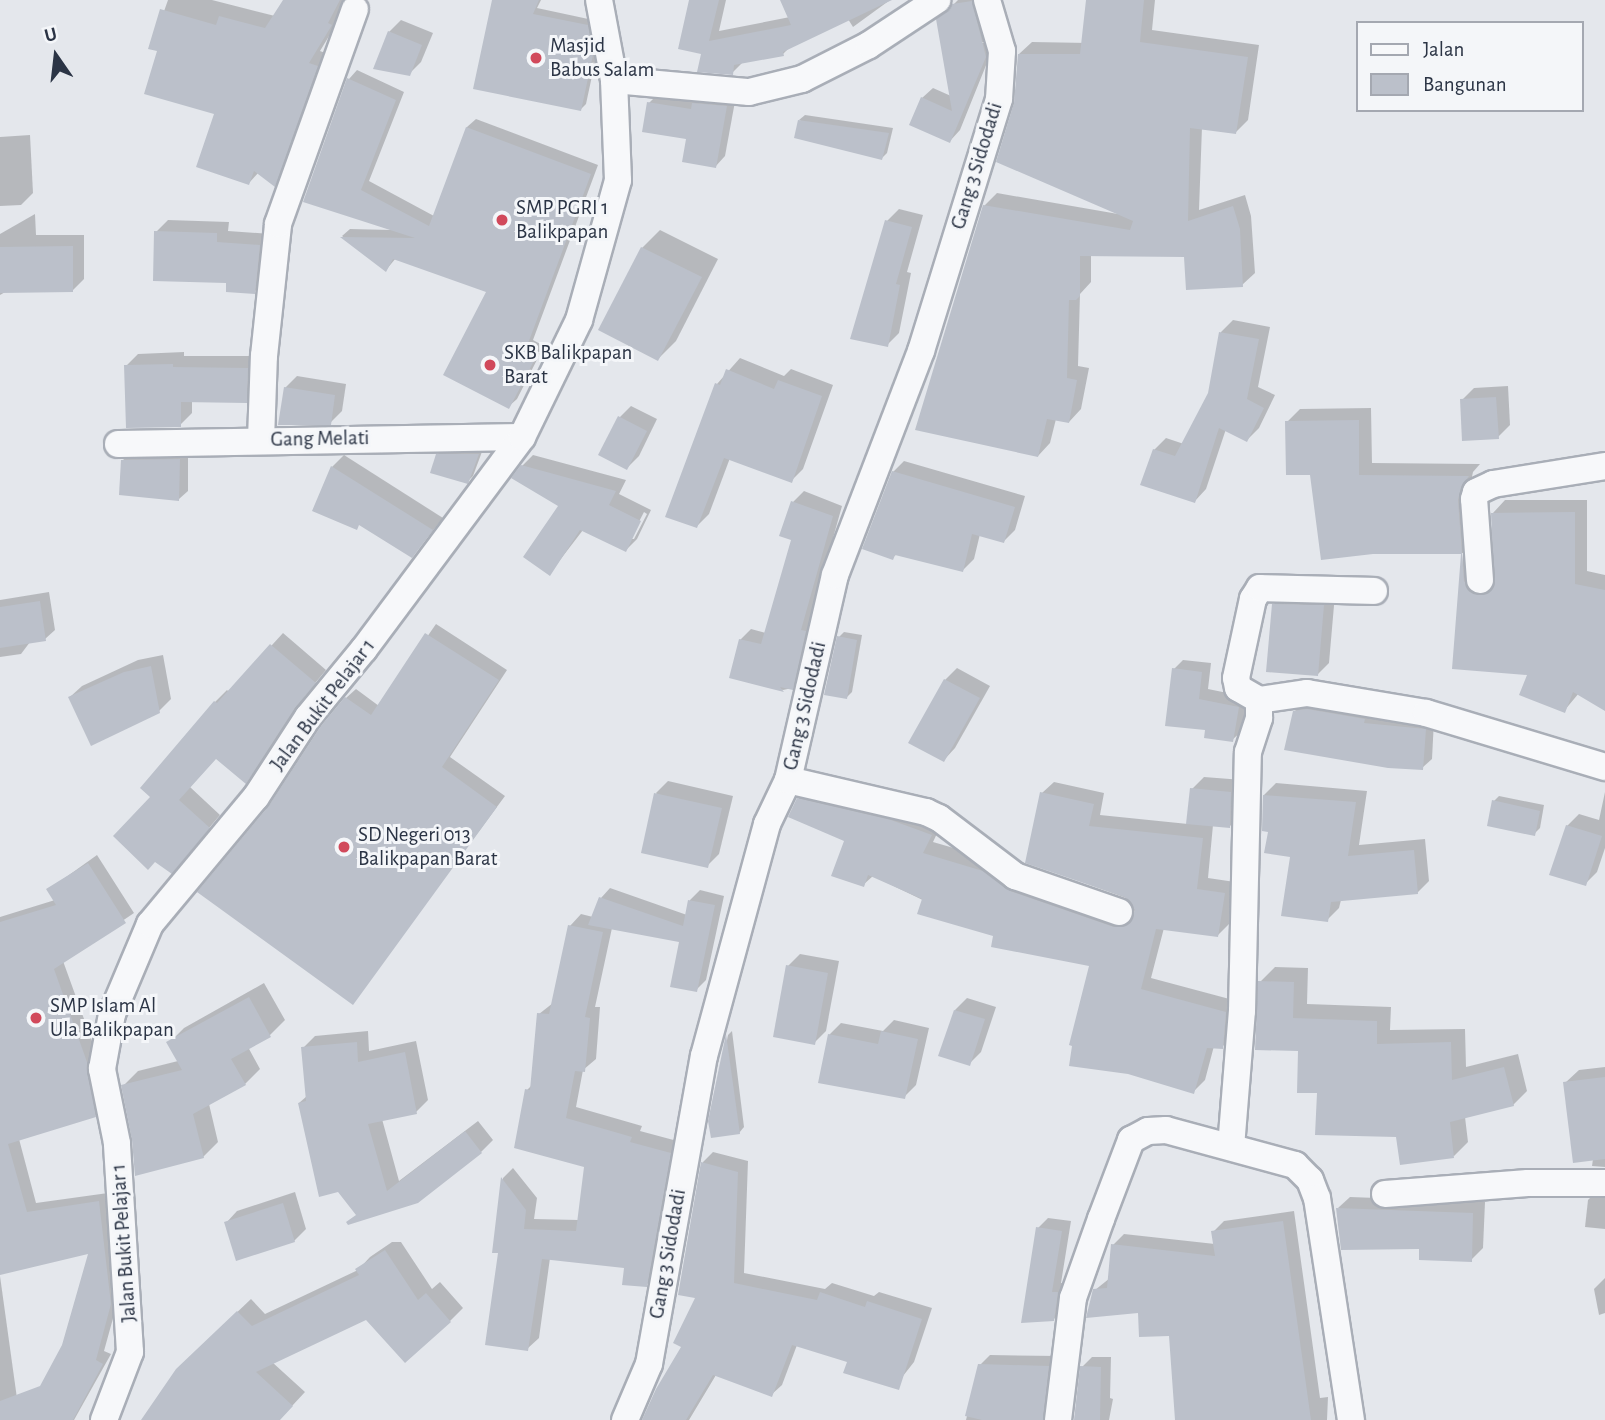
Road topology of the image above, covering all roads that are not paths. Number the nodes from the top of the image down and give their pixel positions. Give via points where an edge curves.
1 (599, 0) edge
2 (937, 0) edge
3 (987, 0) edge
4 (355, 9) dead end
5 (614, 80) junction
6 (522, 437) junction
7 (261, 440) junction
8 (118, 444) dead end
9 (1605, 466) edge
10 (1480, 580) dead end
11 (1374, 591) dead end
12 (1259, 700) junction
13 (1602, 759) edge
14 (788, 780) junction
15 (1119, 912) dead end
16 (1231, 1147) junction
17 (1605, 1183) edge
18 (1385, 1194) dead end
19 (104, 1420) edge
20 (625, 1420) edge
21 (1058, 1420) edge
22 (1352, 1420) edge

1 - 5 street, Jalan Bukit Pelajar 1
2 - 5 street via 869,45 802,79 749,92
3 - 14 street, Gang 3 Sidodadi via 1002,51 999,99 921,351 835,576
4 - 7 street via 278,224 264,356
5 - 6 street, Jalan Bukit Pelajar 1 via 618,180 579,320
6 - 7 street, Gang Melati
6 - 19 street, Jalan Bukit Pelajar 1 via 308,717 256,797 150,924 112,1014 102,1069 117,1143 130,1352
7 - 8 street, Gang Melati
9 - 10 street via 1493,485 1476,492
11 - 12 street via 1260,588 1253,599 1236,678 1238,688
12 - 13 street via 1307,693 1426,713
12 - 16 street via 1259,718 1248,752 1242,1012
14 - 15 street via 926,812 1015,876
14 - 20 street, Gang 3 Sidodadi via 766,824 704,1056 649,1364
16 - 21 street via 1166,1130 1131,1140 1073,1298
16 - 22 street via 1295,1165 1310,1180 1317,1198
17 - 18 street via 1528,1183

